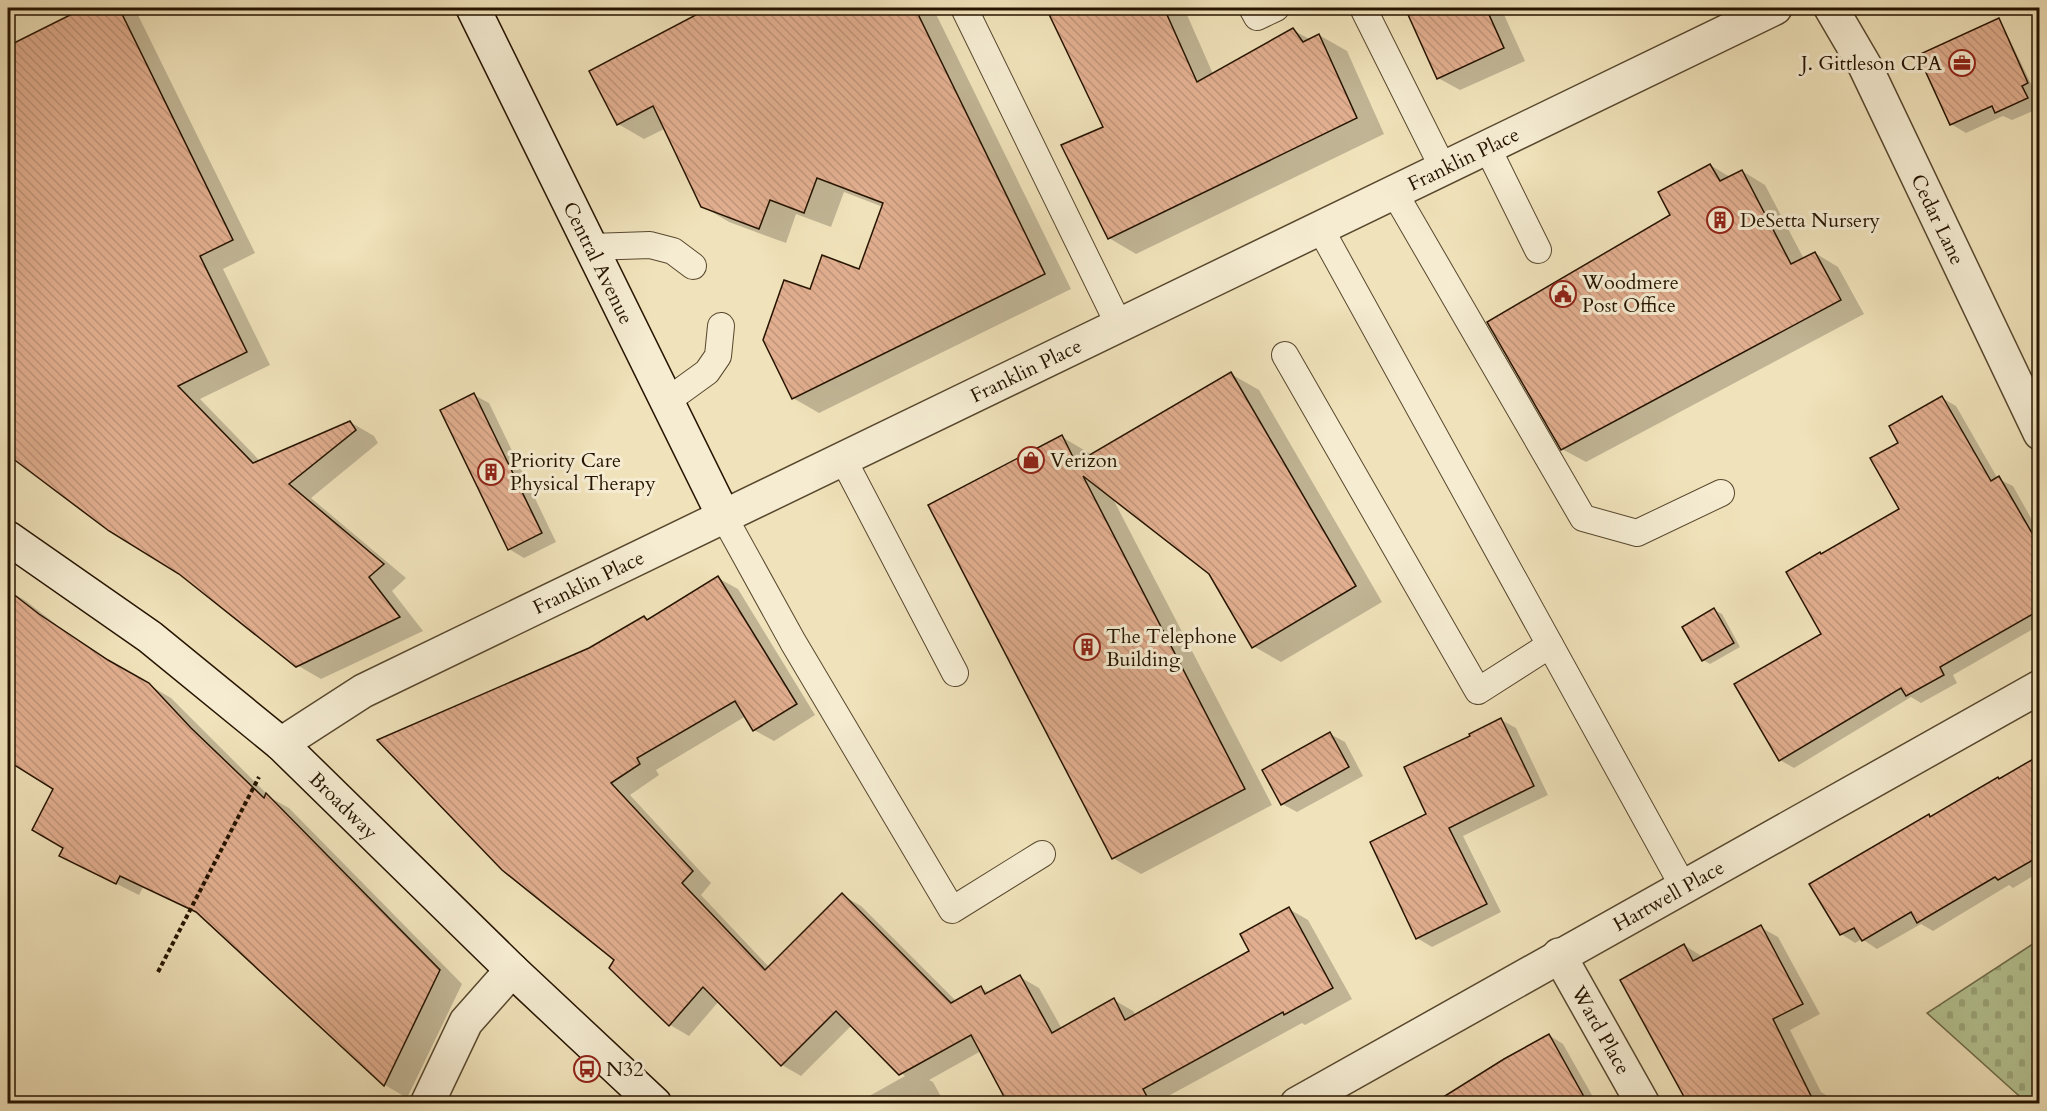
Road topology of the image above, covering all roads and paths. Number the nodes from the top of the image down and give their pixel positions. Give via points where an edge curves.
1 (473, 8) edge
2 (964, 8) edge
3 (1252, 8) edge
4 (1276, 8) edge
5 (1363, 8) edge
6 (1775, 8) edge
7 (1832, 8) edge
8 (1487, 147) junction
9 (1443, 168) junction
10 (1394, 192) junction
11 (1320, 228) junction
12 (591, 247) junction
13 (1538, 250) dead end
14 (693, 266) dead end
15 (1119, 325) junction
16 (721, 326) dead end
17 (1285, 355) dead end
18 (667, 401) junction
19 (2040, 432) edge
20 (843, 459) junction
21 (1721, 493) dead end
22 (724, 517) junction
23 (8, 538) edge
24 (1550, 645) junction
25 (955, 673) dead end
26 (2040, 687) edge
27 (281, 744) junction
28 (1042, 854) dead end
29 (1683, 886) junction
30 (1558, 955) junction
31 (512, 970) junction
32 (158, 972) dead end
33 (428, 1104) edge
34 (655, 1104) edge
35 (1297, 1104) edge
36 (1643, 1104) edge

1 - 12 street, Central Avenue
2 - 15 lane
3 - 4 lane via 1257,17
5 - 9 lane
6 - 8 street, Franklin Place
7 - 19 street, Cedar Lane via 1865,66
8 - 9 street, Franklin Place
8 - 13 lane
9 - 10 street, Franklin Place
10 - 11 street, Franklin Place
10 - 21 lane via 1583,518 1637,534
11 - 15 street, Franklin Place
11 - 24 lane
12 - 14 lane via 650,245 673,251
12 - 18 street, Central Avenue
15 - 20 street, Franklin Place
16 - 18 lane via 717,356 707,372
17 - 24 lane via 1478,691
18 - 22 street, Central Avenue
20 - 22 street, Franklin Place
20 - 25 lane
22 - 27 street, Franklin Place via 363,691
22 - 28 lane via 793,642 952,910
23 - 27 street, Broadway via 150,637
24 - 29 lane
26 - 29 street, Hartwell Place
27 - 31 street, Broadway
27 - 32 path via 252,786
29 - 30 street, Hartwell Place
30 - 35 street, Hartwell Place
30 - 36 street, Ward Place
31 - 33 street via 466,1022
31 - 34 street, Broadway

